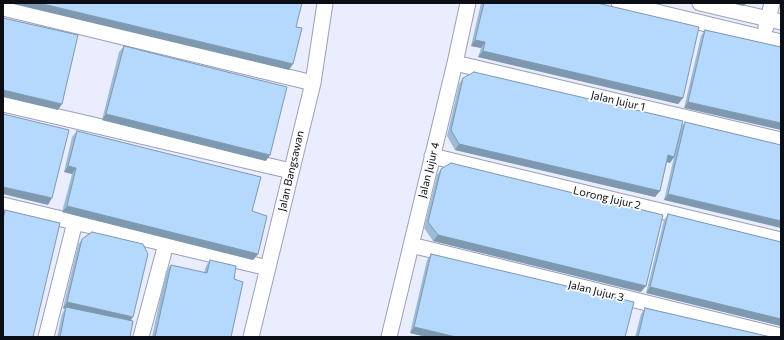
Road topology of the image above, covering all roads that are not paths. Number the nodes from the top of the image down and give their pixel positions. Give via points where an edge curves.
1 (325, 3) edge
2 (468, 3) edge
3 (619, 3) edge
4 (700, 3) edge
5 (772, 3) edge
6 (3, 8) edge
7 (775, 21) edge
8 (764, 38) junction
9 (781, 42) edge
10 (455, 63) junction
11 (313, 83) junction
12 (3, 104) edge
13 (781, 140) edge
14 (432, 156) junction
15 (291, 171) junction
16 (3, 205) edge
17 (75, 222) junction
18 (781, 240) edge
19 (166, 244) junction
20 (411, 246) junction
21 (268, 268) junction
22 (392, 336) edge
23 (781, 336) edge
24 (46, 337) edge
25 (141, 337) edge
26 (251, 337) edge

1 - 11 street, Jalan Bangsawan
2 - 10 street, Jalan Jujur 4
3 - 8 street
4 - 7 street
5 - 7 street
6 - 11 street
7 - 8 street
8 - 9 street
10 - 13 street, Jalan Jujur 1
10 - 14 street, Jalan Jujur 4
11 - 15 street, Jalan Bangsawan
12 - 15 street
14 - 18 street, Lorong Jujur 2
14 - 20 street, Jalan Jujur 4
15 - 21 street, Jalan Bangsawan
16 - 17 street
17 - 19 street
17 - 24 street
19 - 21 street
19 - 25 street
20 - 22 street, Jalan Jujur 4
20 - 23 street, Jalan Jujur 3
21 - 26 street, Jalan Bangsawan

